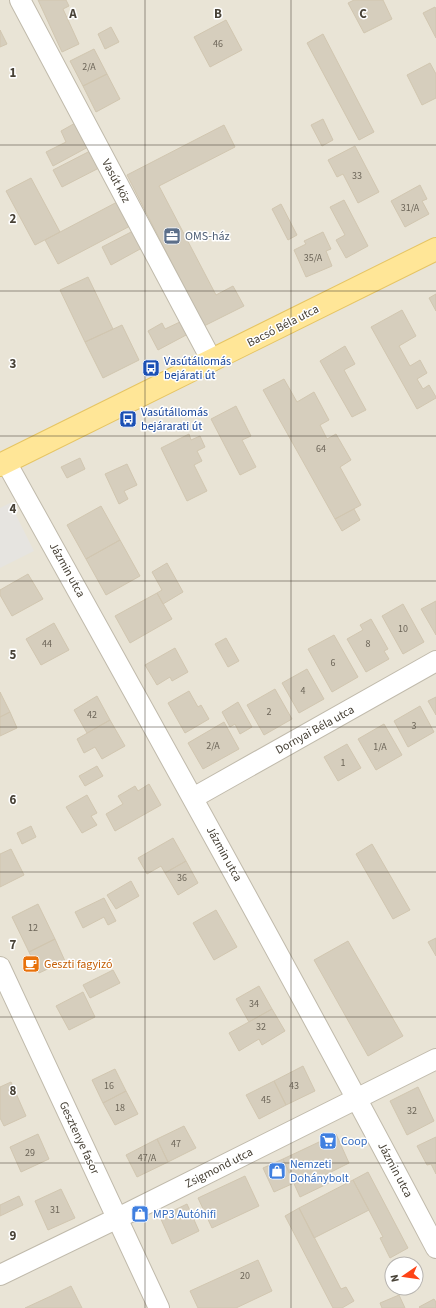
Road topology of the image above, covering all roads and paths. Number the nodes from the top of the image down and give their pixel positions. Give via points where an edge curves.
1 (20, 0) edge
2 (436, 249) edge
3 (212, 361) junction
4 (3, 464) edge
5 (436, 661) edge
6 (193, 798) junction
7 (0, 967) edge
8 (436, 1059) edge
9 (357, 1098) junction
10 (117, 1219) junction
11 (436, 1248) edge
12 (0, 1275) edge
13 (159, 1308) edge

1 - 3 street, Vasút köz
2 - 3 main road, Bacsó Béla utca
3 - 4 main road, Bacsó Béla utca
4 - 6 street, Jázmin utca
5 - 6 street, Dornyai Béla utca
6 - 9 street, Jázmin utca
7 - 10 street, Gesztenye fasor
8 - 9 street, Zsigmond utca
9 - 10 street, Zsigmond utca
9 - 11 street, Jázmin utca
10 - 12 street, Zsigmond utca
10 - 13 street, Gesztenye fasor

